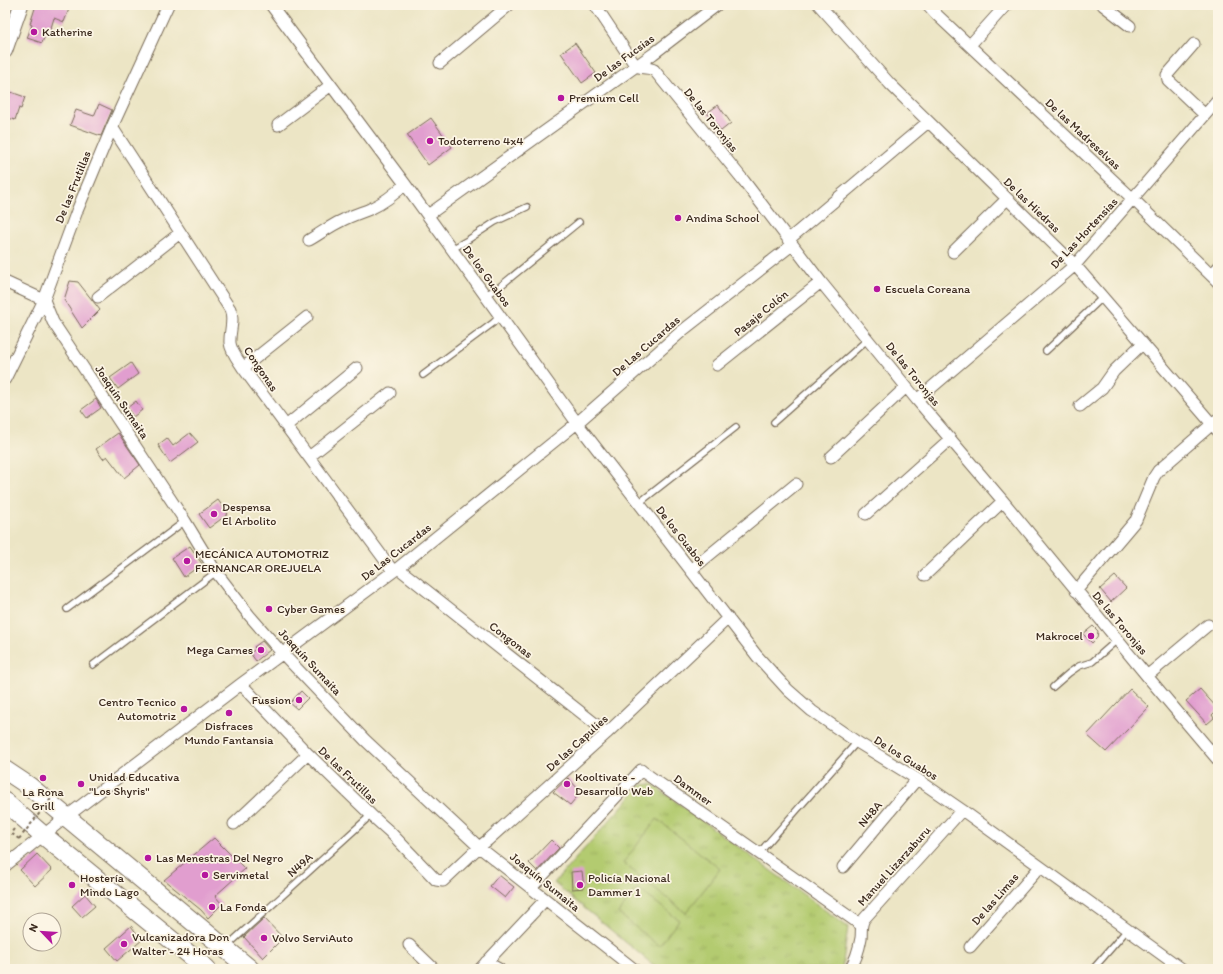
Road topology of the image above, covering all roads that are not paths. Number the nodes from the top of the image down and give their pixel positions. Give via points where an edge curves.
1 (21, 5) edge
2 (168, 5) edge
3 (271, 5) edge
4 (509, 5) edge
5 (595, 5) edge
6 (819, 5) edge
7 (929, 5) edge
8 (1006, 5) edge
9 (1104, 5) edge
10 (712, 6) edge
11 (1130, 26) dead end
12 (1194, 44) dead end
13 (970, 45) junction
14 (5, 51) edge
15 (440, 63) dead end
16 (635, 66) junction
17 (331, 86) junction
18 (1216, 105) edge
19 (1206, 115) junction
20 (928, 122) junction
21 (278, 125) dead end
22 (112, 128) junction
23 (405, 184) junction
24 (1007, 199) junction
25 (1133, 199) junction
26 (527, 207) dead end
27 (428, 215) junction
28 (579, 222) dead end
29 (180, 233) junction
30 (309, 240) dead end
31 (790, 242) junction
32 (452, 249) junction
33 (953, 252) dead end
34 (1218, 264) edge
35 (1075, 265) junction
36 (1209, 273) junction
37 (5, 282) edge
38 (820, 282) junction
39 (1218, 282) edge
40 (485, 295) junction
41 (98, 298) dead end
42 (1102, 298) junction
43 (44, 300) junction
44 (500, 316) junction
45 (307, 317) dead end
46 (868, 339) junction
47 (1142, 344) junction
48 (1046, 351) dead end
49 (717, 364) dead end
50 (243, 368) junction
51 (357, 368) dead end
52 (423, 375) dead end
53 (5, 379) edge
54 (906, 387) junction
55 (390, 393) dead end
56 (916, 400) junction
57 (1080, 406) dead end
58 (774, 422) dead end
59 (577, 423) junction
60 (1216, 425) edge
61 (286, 426) junction
62 (736, 427) dead end
63 (950, 439) junction
64 (308, 457) junction
65 (831, 457) dead end
66 (796, 484) dead end
67 (1003, 501) junction
68 (639, 503) junction
69 (866, 514) dead end
70 (185, 521) junction
71 (395, 570) junction
72 (691, 570) junction
73 (216, 572) junction
74 (925, 575) dead end
75 (1076, 591) junction
76 (67, 610) dead end
77 (728, 618) junction
78 (1208, 625) dead end
79 (1117, 640) junction
80 (282, 653) junction
81 (93, 665) dead end
82 (1147, 676) junction
83 (241, 684) junction
84 (1053, 687) dead end
85 (607, 732) junction
86 (857, 742) junction
87 (308, 754) junction
88 (1218, 760) edge
89 (5, 770) edge
90 (917, 779) junction
91 (5, 802) edge
92 (962, 810) junction
93 (371, 815) junction
94 (66, 817) junction
95 (234, 824) dead end
96 (43, 835) junction
97 (479, 847) junction
98 (759, 853) junction
99 (5, 866) edge
100 (843, 867) dead end
101 (1040, 867) junction
102 (439, 881) joint
103 (531, 888) junction
104 (546, 900) junction
105 (861, 925) junction
106 (1127, 930) junction
107 (409, 945) dead end
108 (970, 947) dead end
109 (225, 948) junction
110 (483, 966) edge
111 (207, 969) edge
112 (250, 969) edge
113 (434, 969) edge
114 (499, 969) edge
115 (634, 969) edge
116 (850, 969) edge
117 (1093, 969) edge
118 (1182, 969) edge

1 - 14 street
2 - 22 street, De las Frutillas
3 - 17 street, De los Guabos
4 - 15 street
5 - 16 street
6 - 20 street, De las Hiedras
7 - 13 street, De las Madreselvas
8 - 13 street
9 - 11 street
10 - 16 street, De las Fucsias
12 - 19 street via 1167,75 1168,80
13 - 25 street, De las Madreselvas
16 - 27 street, De las Fucsias
16 - 31 street, De las Toronjas via 654,70
17 - 21 street
17 - 23 street, De los Guabos
18 - 19 street, De Las Hortensias
19 - 25 street, De Las Hortensias
20 - 24 street, De las Hiedras
20 - 31 street, De Las Cucardas
22 - 29 street, Congonas
22 - 43 street, De las Frutillas via 77,210
23 - 27 street, De los Guabos
23 - 30 street via 382,203 340,221
24 - 33 street
24 - 35 street, De las Hiedras
25 - 35 street, De Las Hortensias
25 - 36 street, De las Madreselvas
26 - 32 lane via 495,222
27 - 32 street, De los Guabos
28 - 40 lane via 498,288
29 - 41 street
29 - 50 street, Congonas via 231,312 230,342
31 - 38 street, De las Toronjas
31 - 59 street, De Las Cucardas via 682,331
32 - 40 street, De los Guabos
34 - 36 lane
35 - 42 street, De las Hiedras
35 - 56 street, De Las Hortensias
36 - 39 street, De las Madreselvas
37 - 43 street
38 - 46 street, De las Toronjas
38 - 49 street, Pasaje Colón
40 - 44 street, De los Guabos
42 - 47 street, De las Hiedras
42 - 48 lane
43 - 53 street, De las Frutillas
43 - 70 street, Joaquín Sumaita via 53,322
44 - 52 lane
44 - 59 street, De los Guabos
45 - 50 street
46 - 54 street, De las Toronjas
46 - 58 lane
47 - 57 street via 1114,371 1102,388
47 - 60 street, De las Hiedras
50 - 61 street, Congonas
51 - 61 street
54 - 56 street, De las Toronjas
54 - 65 street
55 - 64 street
56 - 63 street, De las Toronjas
59 - 68 street, De los Guabos
59 - 71 street, De Las Cucardas
60 - 75 street via 1158,471 1136,520
61 - 64 street, Congonas
62 - 68 lane
63 - 67 street, De las Toronjas
63 - 69 street
64 - 71 street, Congonas
66 - 72 street
67 - 74 street
67 - 75 street, De las Toronjas
68 - 72 street, De los Guabos
70 - 73 street, Joaquín Sumaita
70 - 76 lane
71 - 80 street, De Las Cucardas
71 - 85 street, Congonas
72 - 77 street, De los Guabos
73 - 80 street, Joaquín Sumaita via 248,615
73 - 81 lane
75 - 79 street, De las Toronjas
77 - 85 street, De las Capulies
77 - 86 street, De los Guabos via 757,656 788,690 812,711
78 - 82 street
79 - 82 street, De las Toronjas
79 - 84 lane via 1092,662 1069,673
80 - 83 street, De Las Cucardas
80 - 97 street, Joaquín Sumaita via 365,740
82 - 88 street, De las Toronjas
83 - 87 street, De las Frutillas
83 - 94 street, De Las Cucardas
85 - 97 street, De las Capulies
86 - 90 street, De los Guabos
86 - 98 lane
87 - 93 street, De las Frutillas
87 - 95 street
89 - 94 main road
90 - 92 street, De los Guabos
90 - 100 street, N48A
91 - 96 main road
92 - 101 street, De los Guabos
92 - 105 street, Manuel Lizarzaburu
93 - 102 street, De las Frutillas
93 - 109 lane, N49A
94 - 96 street, De Las Cucardas
94 - 109 main road
96 - 99 street, De Las Cucardas
96 - 111 main road
97 - 102 street, De las Capulies via 443,881
97 - 103 street, Joaquín Sumaita
98 - 103 street, Dammer via 640,770
98 - 105 street, Dammer
101 - 106 street, De los Guabos
101 - 108 street, De las Limas
103 - 104 street, Joaquín Sumaita
104 - 110 street
104 - 115 street, Joaquín Sumaita
105 - 116 street, Manuel Lizarzaburu via 859,948
106 - 117 lane
106 - 118 street, De los Guabos
107 - 113 street
109 - 112 main road
110 - 114 street

